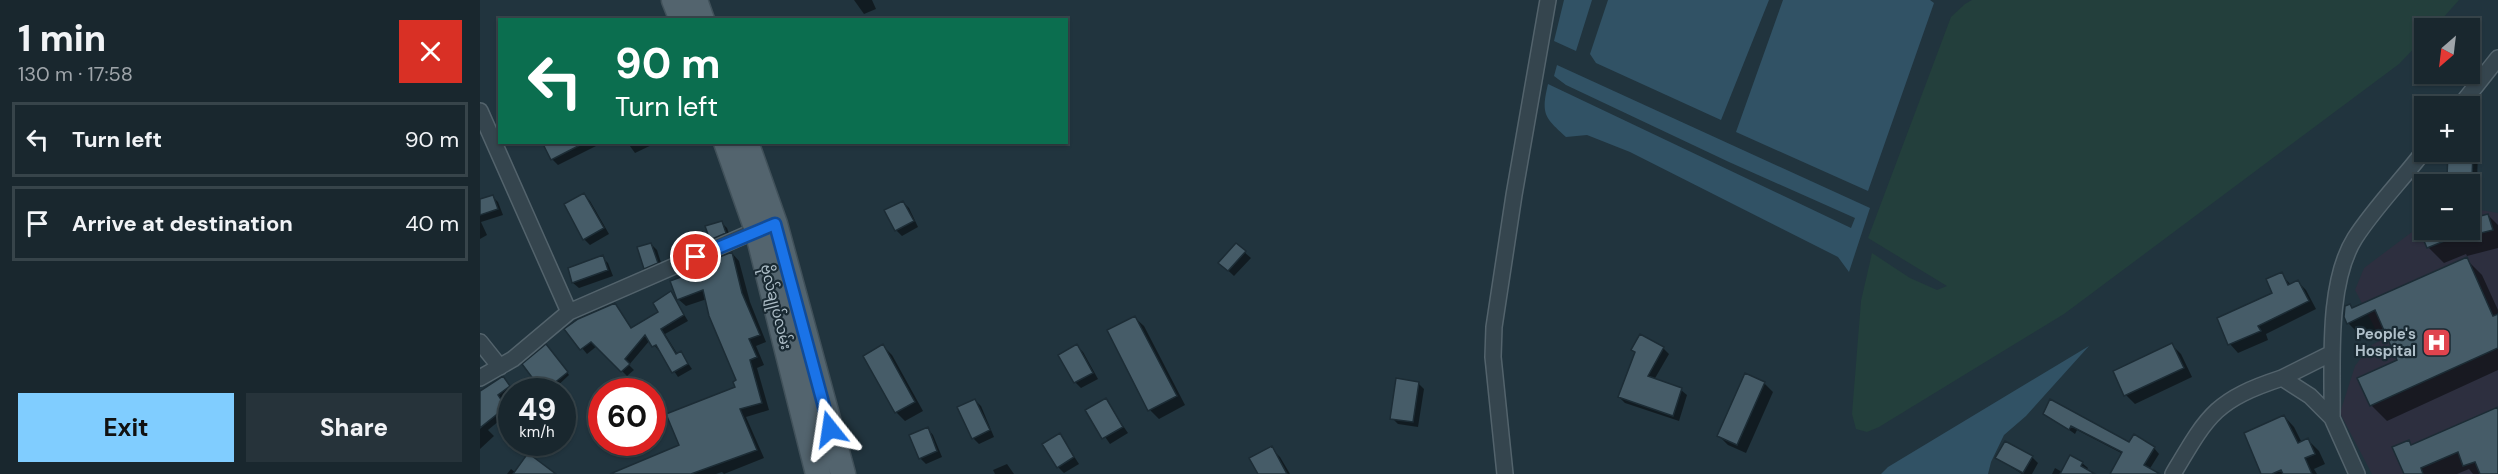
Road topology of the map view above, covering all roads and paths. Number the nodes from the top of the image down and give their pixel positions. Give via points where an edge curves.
1 (675, 0) edge
2 (694, 0) edge
3 (1548, 0) edge
4 (681, 18) edge
5 (701, 18) edge
6 (2498, 58) edge
7 (2468, 96) edge
8 (480, 111) edge
9 (727, 144) edge
10 (746, 144) edge
11 (2415, 162) edge
12 (766, 227) junction
13 (569, 312) junction
14 (480, 342) edge
15 (2332, 352) junction
16 (500, 367) junction
17 (480, 378) edge
18 (2282, 378) junction
19 (2332, 418) junction
20 (818, 474) edge
21 (843, 474) edge
22 (1504, 474) edge
23 (2174, 474) edge
24 (2357, 474) edge

1 - 4 main road
2 - 5 main road
3 - 22 street via 1494,327 1493,357
6 - 7 street
8 - 13 street
9 - 12 main road, ဗိုလ်ချုပ်လမ်း
10 - 12 main road, ဗိုလ်ချုပ်လမ်း
11 - 15 street via 2354,239 2336,292
12 - 13 street
12 - 20 main road, ဗိုလ်ချုပ်လမ်း
12 - 21 main road, ဗိုလ်ချုပ်လမ်း
13 - 16 street
14 - 16 street
15 - 18 street
15 - 19 street
16 - 17 street
18 - 19 street via 2310,396
18 - 23 street via 2227,401 2210,416
19 - 24 street

